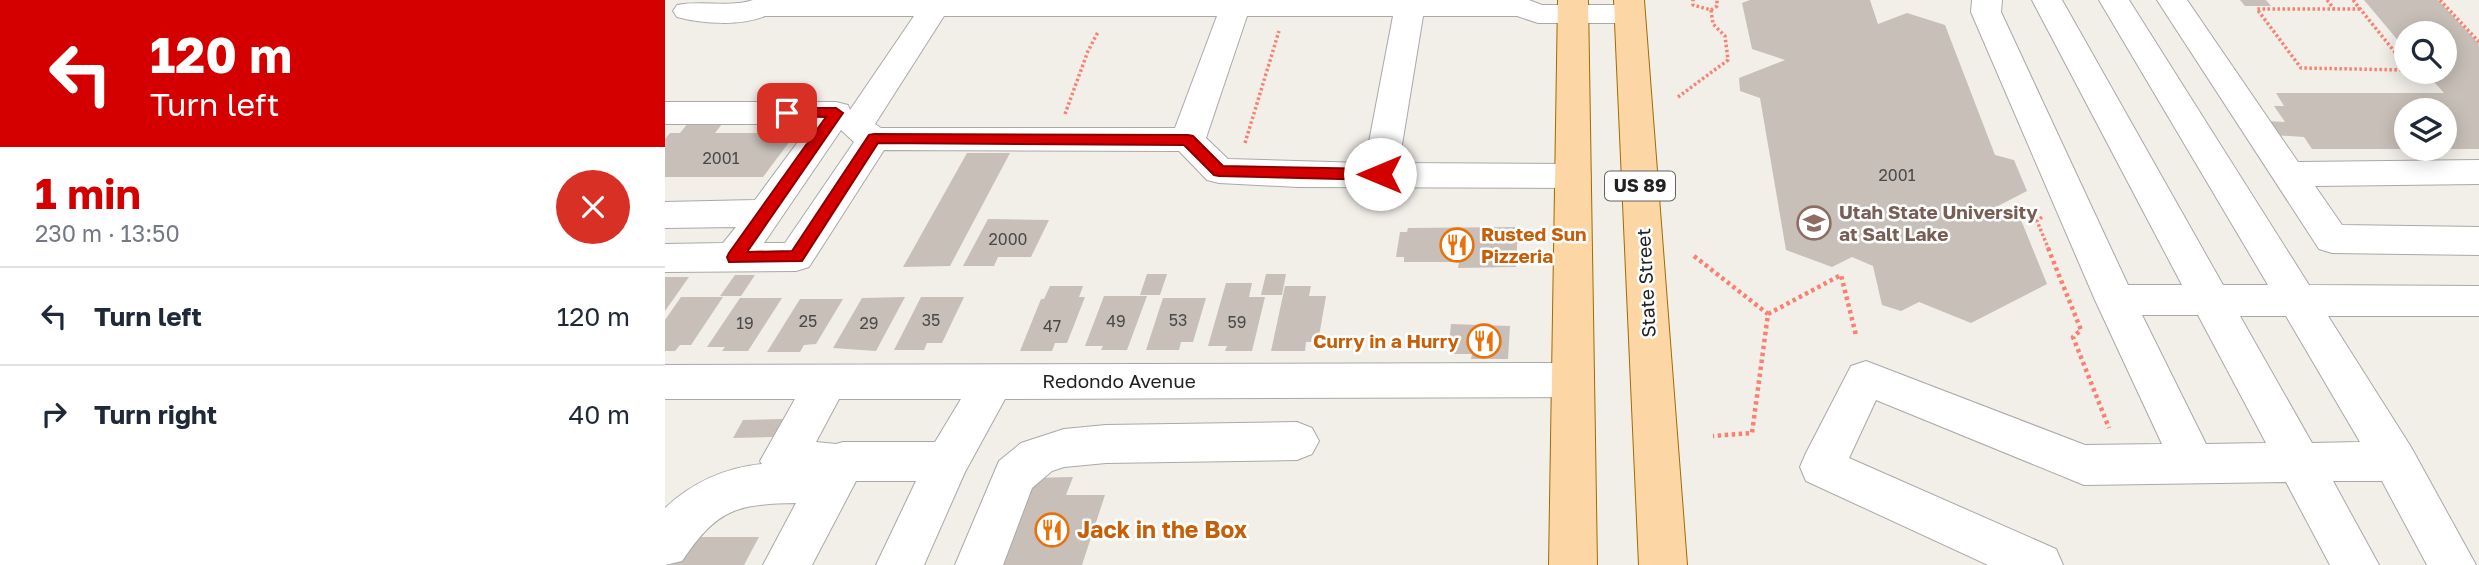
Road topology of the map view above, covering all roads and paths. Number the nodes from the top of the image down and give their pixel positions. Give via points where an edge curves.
1 (1693, 0) edge
2 (1717, 0) edge
3 (1987, 0) edge
4 (2047, 0) edge
5 (2114, 0) edge
6 (2172, 0) edge
7 (2327, 0) edge
8 (2353, 0) edge
9 (2440, 0) edge
10 (693, 6) edge
11 (1124, 6) junction
12 (1236, 6) junction
13 (1573, 7) edge
14 (1630, 7) edge
15 (2334, 9) junction
16 (2360, 9) junction
17 (1711, 10) junction
18 (931, 14) junction
19 (1409, 14) junction
20 (1336, 20) dead end
21 (1082, 21) dead end
22 (1280, 28) dead end
23 (665, 35) edge
24 (2479, 42) edge
25 (2394, 52) edge
26 (2394, 69) edge
27 (1678, 97) dead end
28 (665, 113) edge
29 (874, 139) junction
30 (1045, 139) junction
31 (1188, 140) junction
32 (1237, 172) junction
33 (2479, 172) edge
34 (1380, 174) junction
35 (2287, 174) junction
36 (1573, 176) junction
37 (2050, 210) dead end
38 (766, 213) junction
39 (665, 215) edge
40 (2479, 241) edge
41 (1694, 256) dead end
42 (734, 257) junction
43 (665, 258) edge
44 (2115, 300) junction
45 (2211, 300) junction
46 (2297, 300) junction
47 (2479, 301) edge
48 (1768, 314) junction
49 (1856, 335) dead end
50 (1573, 380) junction
51 (665, 382) edge
52 (827, 382) junction
53 (993, 382) junction
54 (1713, 436) dead end
55 (2112, 436) dead end
56 (1297, 441) dead end
57 (2395, 461) junction
58 (2299, 462) junction
59 (947, 463) junction
60 (2193, 463) junction
61 (837, 472) junction
62 (665, 546) edge
63 (787, 565) edge
64 (900, 565) edge
65 (979, 565) edge
66 (1573, 565) edge
67 (1663, 565) edge
68 (2039, 565) edge
69 (2355, 565) edge
70 (2452, 565) edge

1 - 17 path via 1693,5
2 - 17 path
3 - 44 street via 1986,12
4 - 45 street
5 - 46 street
6 - 35 street
7 - 15 path
8 - 16 path
9 - 24 path
10 - 18 street via 747,13 750,20
10 - 23 street
11 - 12 street
11 - 18 street
11 - 30 path via 1088,47 1064,116
12 - 19 street
12 - 31 street
13 - 14 street
13 - 19 street via 1521,20
13 - 36 main road
14 - 67 main road, State Street / US 89
15 - 16 path
15 - 26 path via 2257,9 2301,68
16 - 25 path
17 - 27 path via 1713,24 1725,36 1728,60
18 - 21 street
18 - 29 street via 856,127
19 - 20 street
19 - 34 street
22 - 32 path
28 - 38 street via 836,113
29 - 30 street
29 - 42 street via 796,257
30 - 31 street
31 - 32 street via 1219,171
32 - 34 street
33 - 35 street
34 - 36 street
35 - 40 street via 2332,239
36 - 50 main road
37 - 55 path via 2037,221 2081,330 2073,337
38 - 39 street
38 - 42 street
41 - 48 path
42 - 43 street
44 - 45 street
44 - 60 street
45 - 46 street
45 - 58 street
46 - 47 street
46 - 57 street
48 - 49 path via 1841,275
48 - 54 path via 1752,433
50 - 53 street, Redondo Avenue
50 - 66 main road
51 - 52 street, Redondo Avenue
52 - 53 street, Redondo Avenue
52 - 61 street via 782,461
53 - 59 street
56 - 65 street via 1106,444 1064,448 1037,457 1015,475
57 - 58 street
57 - 70 street
58 - 60 street
58 - 69 street
59 - 61 street
59 - 64 street
60 - 68 street via 2084,465 1866,377 1822,467
61 - 62 street via 729,488 697,507
61 - 63 street

